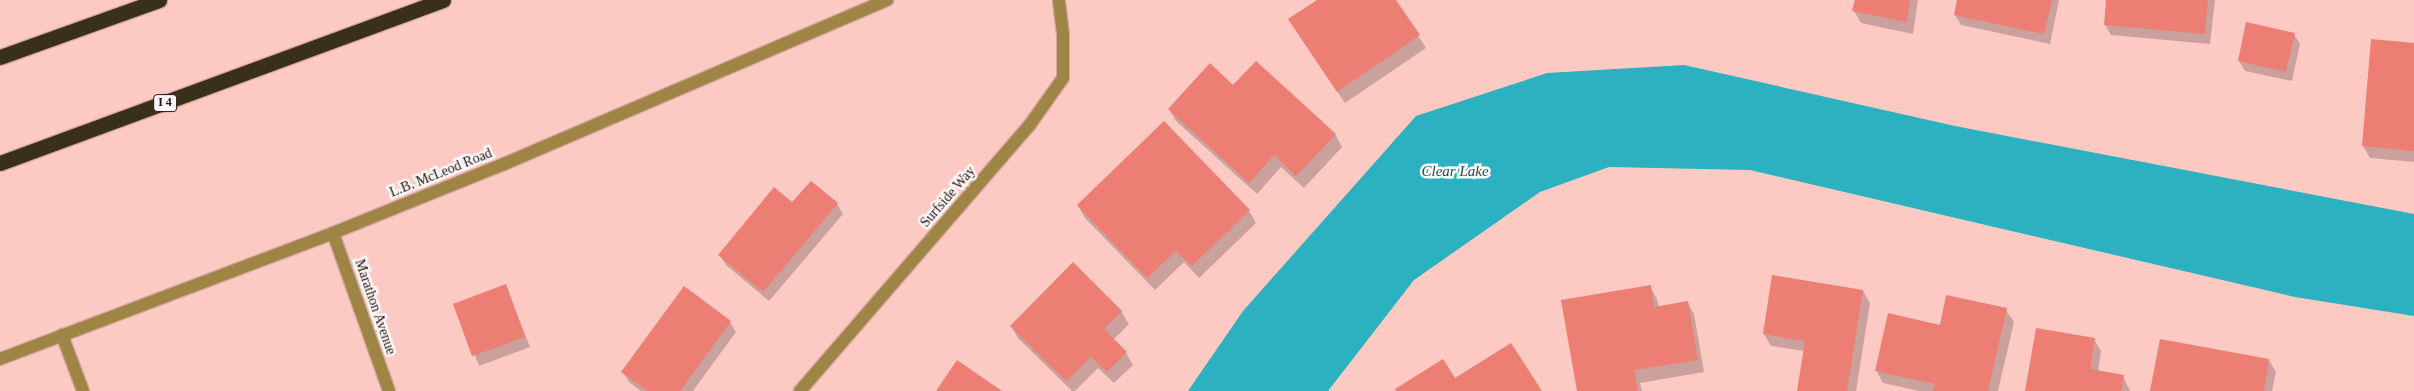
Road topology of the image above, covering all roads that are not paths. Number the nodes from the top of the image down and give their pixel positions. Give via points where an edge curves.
1 (159, 0) edge
2 (443, 0) edge
3 (887, 0) edge
4 (1059, 0) edge
5 (0, 58) edge
6 (0, 163) edge
7 (333, 233) junction
8 (62, 335) junction
9 (0, 359) edge
10 (83, 391) edge
11 (388, 391) edge
12 (800, 391) edge

1 - 5 highway
2 - 6 highway, I 4
3 - 7 street, L.B. McLeod Road via 504,164
4 - 12 street, Surfside Way via 1063,78 1029,126
7 - 8 street, L.B. McLeod Road
7 - 11 street, Marathon Avenue
8 - 9 street, L.B. McLeod Road
8 - 10 street

